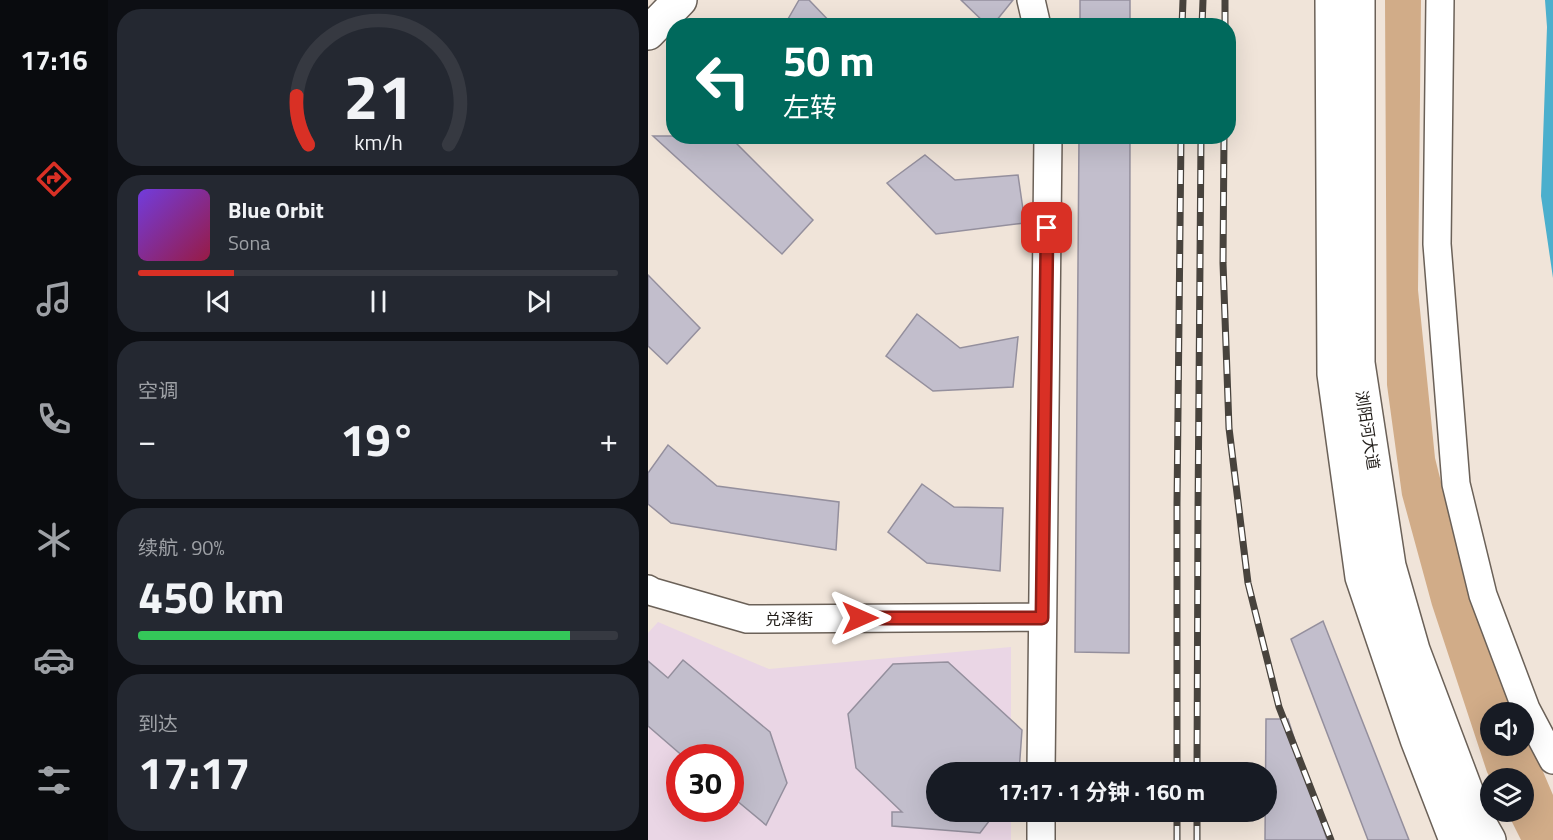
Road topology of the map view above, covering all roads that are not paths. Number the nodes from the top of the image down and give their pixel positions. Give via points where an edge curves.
1 (680, 0) edge
2 (1031, 0) edge
3 (1332, 0) edge
4 (1358, 0) edge
5 (1440, 0) edge
6 (1035, 18) edge
7 (648, 33) edge
8 (1048, 144) edge
9 (648, 589) edge
10 (1042, 618) junction
11 (1553, 760) edge
12 (1041, 762) edge
13 (1041, 822) edge
14 (1041, 840) edge
15 (1456, 840) edge
16 (1489, 840) edge

1 - 7 main road
2 - 6 street
3 - 15 main road, 浏阳河大道 via 1334,374 1362,577
4 - 16 main road, 浏阳河大道 via 1358,363 1389,566 1413,650 1476,817
5 - 11 street via 1437,244 1456,484 1483,595 1526,709
8 - 10 street
9 - 10 street, 兑泽街 via 747,619
10 - 12 street
13 - 14 street

